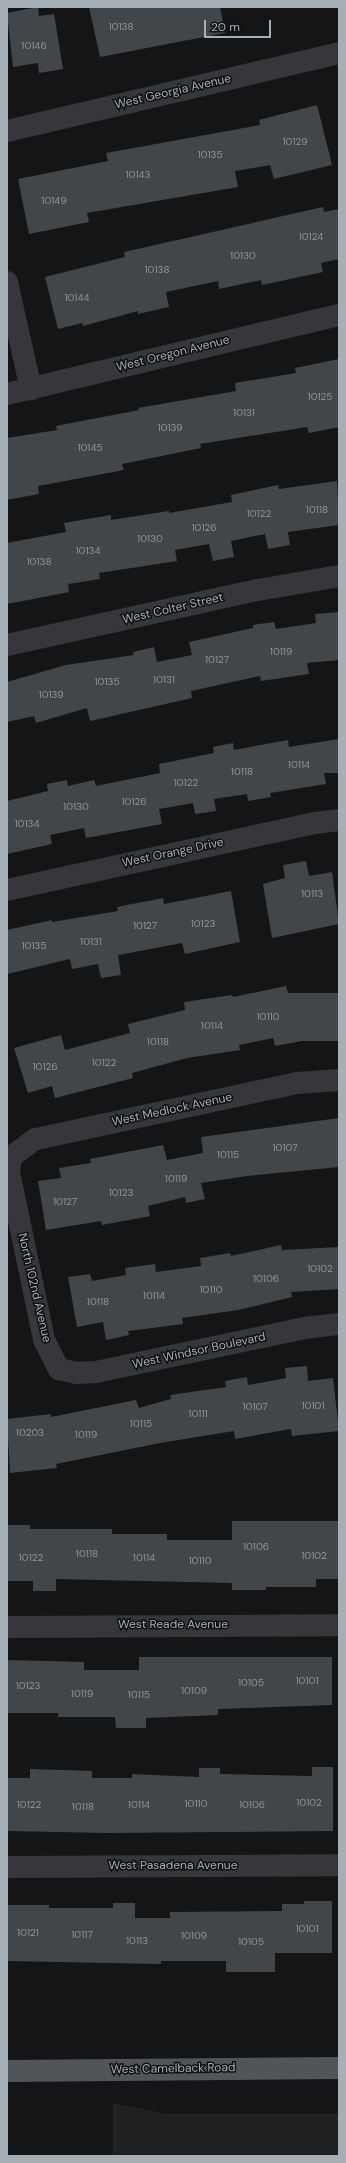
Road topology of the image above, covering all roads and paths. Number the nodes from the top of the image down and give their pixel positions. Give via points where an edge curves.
1 (339, 53) edge
2 (7, 131) edge
3 (7, 282) edge
4 (339, 315) edge
5 (31, 389) junction
6 (7, 394) edge
7 (339, 576) edge
8 (7, 645) edge
9 (339, 820) edge
10 (7, 890) edge
11 (339, 1080) edge
12 (11, 1157) joint
13 (339, 1324) edge
14 (59, 1369) joint
15 (339, 1625) edge
16 (7, 1627) edge
17 (339, 1865) edge
18 (7, 1867) edge
19 (339, 2068) edge
20 (7, 2071) edge

1 - 2 street, West Georgia Avenue
3 - 5 street
4 - 5 street, West Oregon Avenue
5 - 6 street, West Oregon Avenue
7 - 8 street, West Colter Street via 258,590
9 - 10 street, West Orange Drive via 315,822
11 - 12 street, West Medlock Avenue via 298,1082 35,1139
12 - 14 street, North 102nd Avenue via 10,1186 44,1340
13 - 14 street, West Windsor Boulevard via 305,1328 96,1372 77,1374
15 - 16 street, West Reade Avenue
17 - 18 street, West Pasadena Avenue
19 - 20 main road, West Camelback Road

